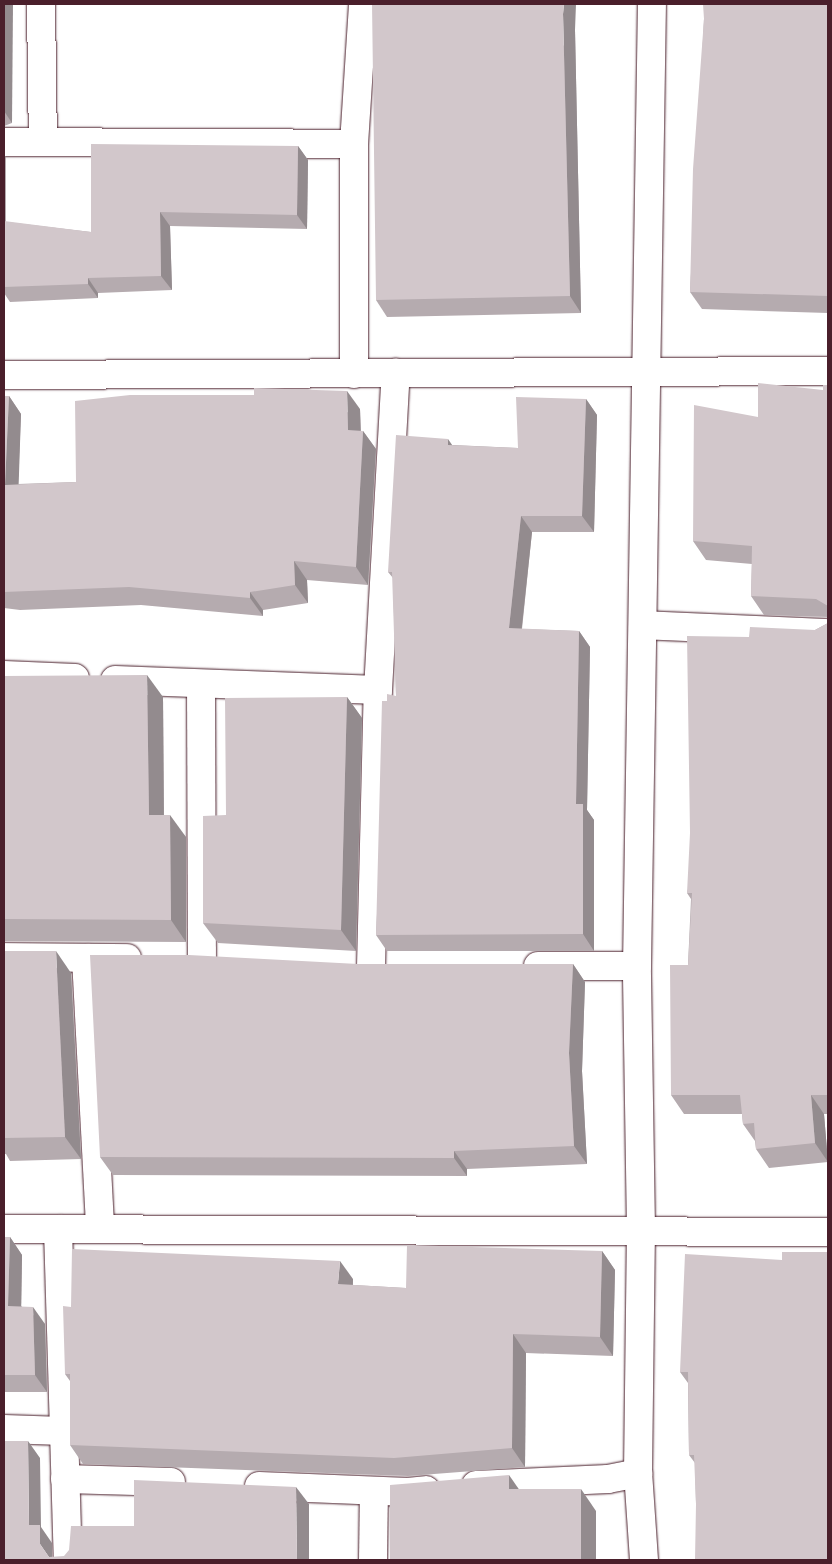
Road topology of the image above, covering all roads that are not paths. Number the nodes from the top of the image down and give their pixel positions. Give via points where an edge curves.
1 (41, 4) edge
2 (363, 4) edge
3 (652, 4) edge
4 (4, 142) edge
5 (43, 142) junction
6 (354, 144) junction
7 (828, 371) edge
8 (396, 373) junction
9 (354, 374) junction
10 (648, 374) junction
11 (4, 375) edge
12 (642, 625) junction
13 (828, 632) edge
14 (4, 675) edge
15 (201, 684) junction
16 (378, 690) junction
17 (4, 957) edge
18 (86, 958) junction
19 (202, 958) junction
20 (232, 960) edge
21 (342, 965) edge
22 (509, 966) edge
23 (638, 966) junction
24 (371, 967) junction
25 (401, 967) edge
26 (4, 1229) edge
27 (58, 1229) junction
28 (100, 1229) junction
29 (641, 1230) junction
30 (828, 1232) edge
31 (4, 1429) edge
32 (63, 1431) junction
33 (638, 1473) junction
34 (65, 1479) junction
35 (193, 1483) edge
36 (232, 1484) edge
37 (374, 1491) junction
38 (68, 1560) edge
39 (372, 1560) edge
40 (644, 1560) edge

1 - 5 street
2 - 6 street
3 - 10 street
4 - 5 street
5 - 6 street
6 - 9 street
7 - 10 street
8 - 9 street
8 - 10 street
8 - 16 street
9 - 11 street
10 - 12 street
12 - 13 street
12 - 23 street
14 - 15 street
15 - 16 street
15 - 19 street
16 - 24 street
17 - 18 street
18 - 19 street
18 - 28 street
19 - 20 street
21 - 24 street
22 - 23 street
23 - 29 street
24 - 25 street
26 - 27 street
27 - 28 street
27 - 32 street
28 - 29 street
29 - 30 street
29 - 33 street
31 - 32 street
32 - 34 street
33 - 37 street via 608,1479 408,1492
33 - 40 street
34 - 35 street
34 - 38 street
36 - 37 street
37 - 39 street

